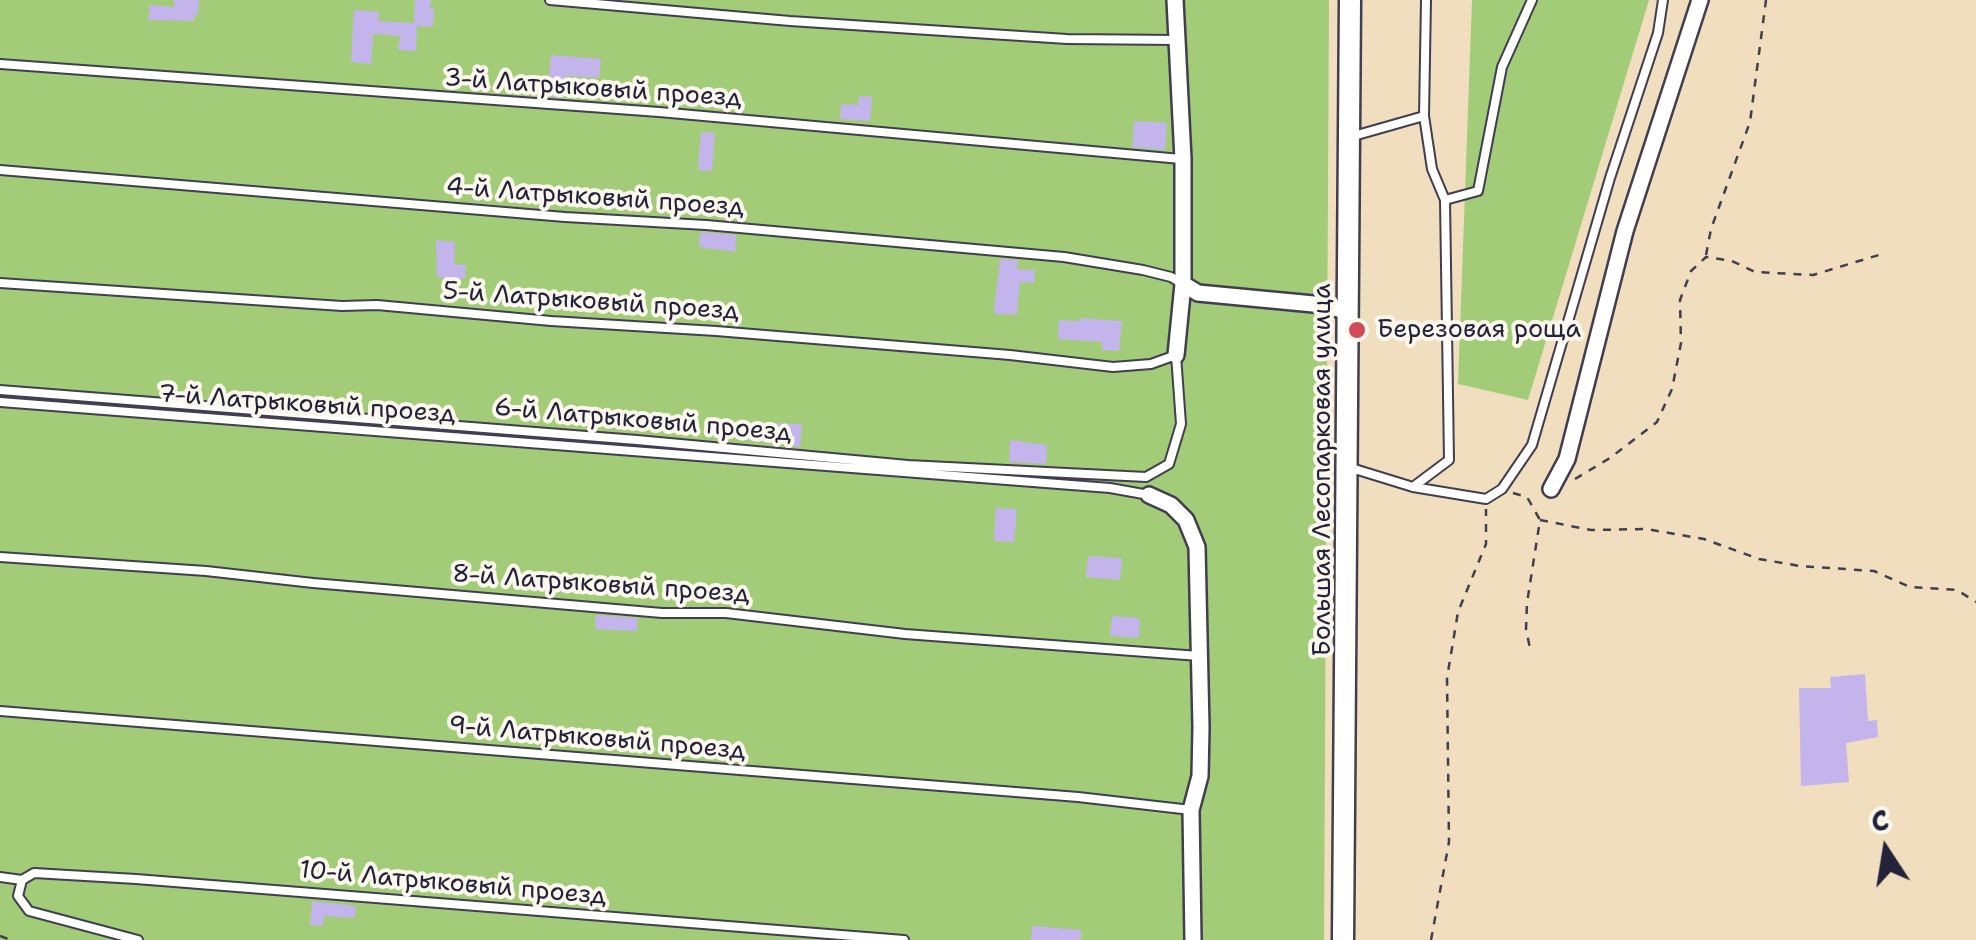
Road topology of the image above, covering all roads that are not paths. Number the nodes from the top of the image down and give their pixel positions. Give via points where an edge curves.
1 (550, 0) edge
2 (1176, 0) edge
3 (1350, 0) edge
4 (1426, 0) edge
5 (1532, 0) edge
6 (1663, 0) edge
7 (1700, 0) edge
8 (1178, 40) junction
9 (0, 64) edge
10 (1424, 116) junction
11 (1350, 137) junction
12 (1183, 159) junction
13 (0, 170) edge
14 (1445, 200) junction
15 (0, 283) edge
16 (1182, 284) junction
17 (1349, 312) junction
18 (1176, 354) junction
19 (0, 390) edge
20 (0, 402) edge
21 (1348, 467) junction
22 (1414, 486) junction
23 (1551, 489) road end
24 (1148, 495) joint
25 (0, 558) edge
26 (1199, 656) junction
27 (0, 711) edge
28 (1191, 810) junction
29 (0, 877) edge
30 (22, 880) junction
31 (138, 940) edge
32 (904, 940) edge
33 (1193, 940) edge
34 (1343, 940) edge

1 - 8 lane via 1067,39
2 - 8 street
3 - 11 main road, Большая Лесопарковая улица
4 - 10 lane
5 - 14 lane via 1502,68 1478,191
6 - 22 lane via 1532,445 1502,489 1486,499
7 - 23 street via 1625,232 1567,459
8 - 12 street
9 - 12 lane, 3-й Латрыковый проезд
10 - 11 lane
10 - 14 lane via 1432,169
11 - 17 main road, Большая Лесопарковая улица
12 - 16 street
13 - 16 lane, 4-й Латрыковый проезд via 1046,256 1144,270
14 - 22 lane via 1449,460
15 - 18 lane, 5-й Латрыковый проезд via 377,306 1114,368
16 - 17 street via 1198,292
16 - 18 street
17 - 21 main road, Большая Лесопарковая улица
18 - 19 lane, 6-й Латрыковый проезд via 1180,424 1169,464 1146,477 908,465
20 - 24 lane, 7-й Латрыковый проезд
21 - 22 lane
21 - 34 main road, Большая Лесопарковая улица
24 - 26 street via 1186,520 1197,547
25 - 26 lane, 8-й Латрыковый проезд
26 - 28 street via 1200,776
27 - 28 lane, 9-й Латрыковый проезд
28 - 33 street
29 - 30 lane, 10-й Латрыковый проезд
30 - 31 lane via 18,896 29,911
30 - 32 lane, 10-й Латрыковый проезд via 34,873 136,879

